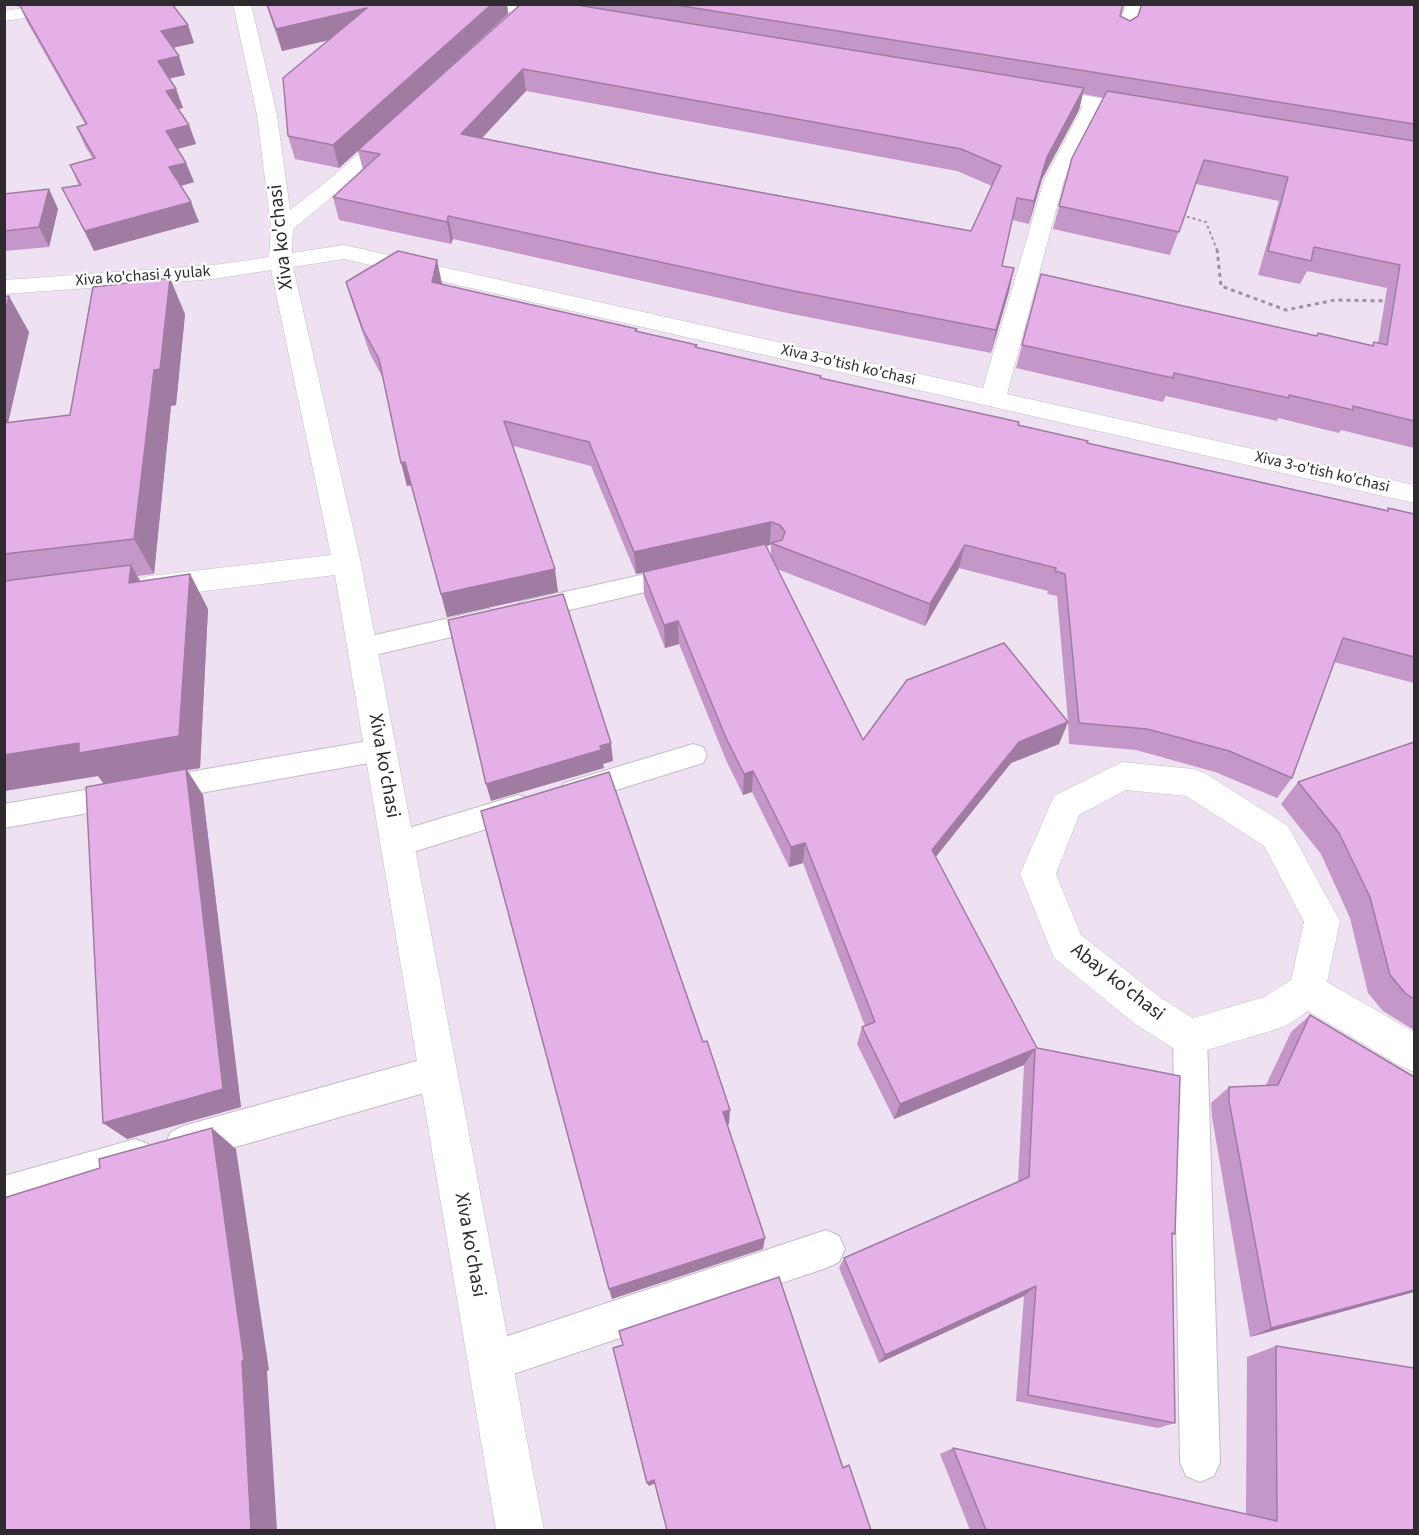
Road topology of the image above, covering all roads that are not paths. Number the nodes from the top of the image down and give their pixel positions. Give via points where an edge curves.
1 (90, 4) edge
2 (242, 4) edge
3 (490, 4) edge
4 (1134, 4) edge
5 (530, 7) edge
6 (4, 16) edge
7 (575, 18) edge
8 (510, 26) edge
9 (1123, 36) edge
10 (1023, 91) edge
11 (1094, 103) junction
12 (1164, 114) edge
13 (406, 120) edge
14 (282, 227) junction
15 (280, 261) junction
16 (4, 287) edge
17 (993, 399) junction
18 (1414, 494) edge
19 (347, 563) junction
20 (699, 571) edge
21 (123, 590) edge
22 (362, 648) junction
23 (380, 750) junction
24 (693, 755) dead end
25 (4, 816) edge
26 (397, 844) junction
27 (1307, 990) junction
28 (1190, 1037) junction
29 (1414, 1053) edge
30 (438, 1072) junction
31 (4, 1194) edge
32 (826, 1248) dead end
33 (490, 1362) junction
34 (1200, 1462) dead end
35 (520, 1530) edge

1 - 6 street
2 - 14 street, Xiva ko'chasi via 267,115
3 - 5 street
4 - 9 lane
5 - 7 street
5 - 8 street
10 - 11 street
11 - 12 street
11 - 17 street via 1054,180
13 - 14 street
14 - 15 street, Xiva ko'chasi
15 - 16 street, Xiva ko'chasi 4 yulak via 214,272
15 - 17 street, Xiva 3-o'tish ko'chasi via 344,252
15 - 19 street, Xiva ko'chasi
17 - 18 street, Xiva 3-o'tish ko'chasi
19 - 21 street
19 - 22 street, Xiva ko'chasi
20 - 22 lane
22 - 23 street, Xiva ko'chasi
23 - 25 lane
23 - 26 street, Xiva ko'chasi
24 - 26 lane
26 - 30 street, Xiva ko'chasi
27 - 28 street via 1274,1012
27 - 28 street, Abay ko'chasi via 1322,921 1276,836 1193,783 1122,776 1066,806 1038,874 1067,946 1148,1011
27 - 29 street
28 - 34 lane
30 - 31 lane
30 - 33 street, Xiva ko'chasi
32 - 33 lane
33 - 35 street, Xiva ko'chasi

